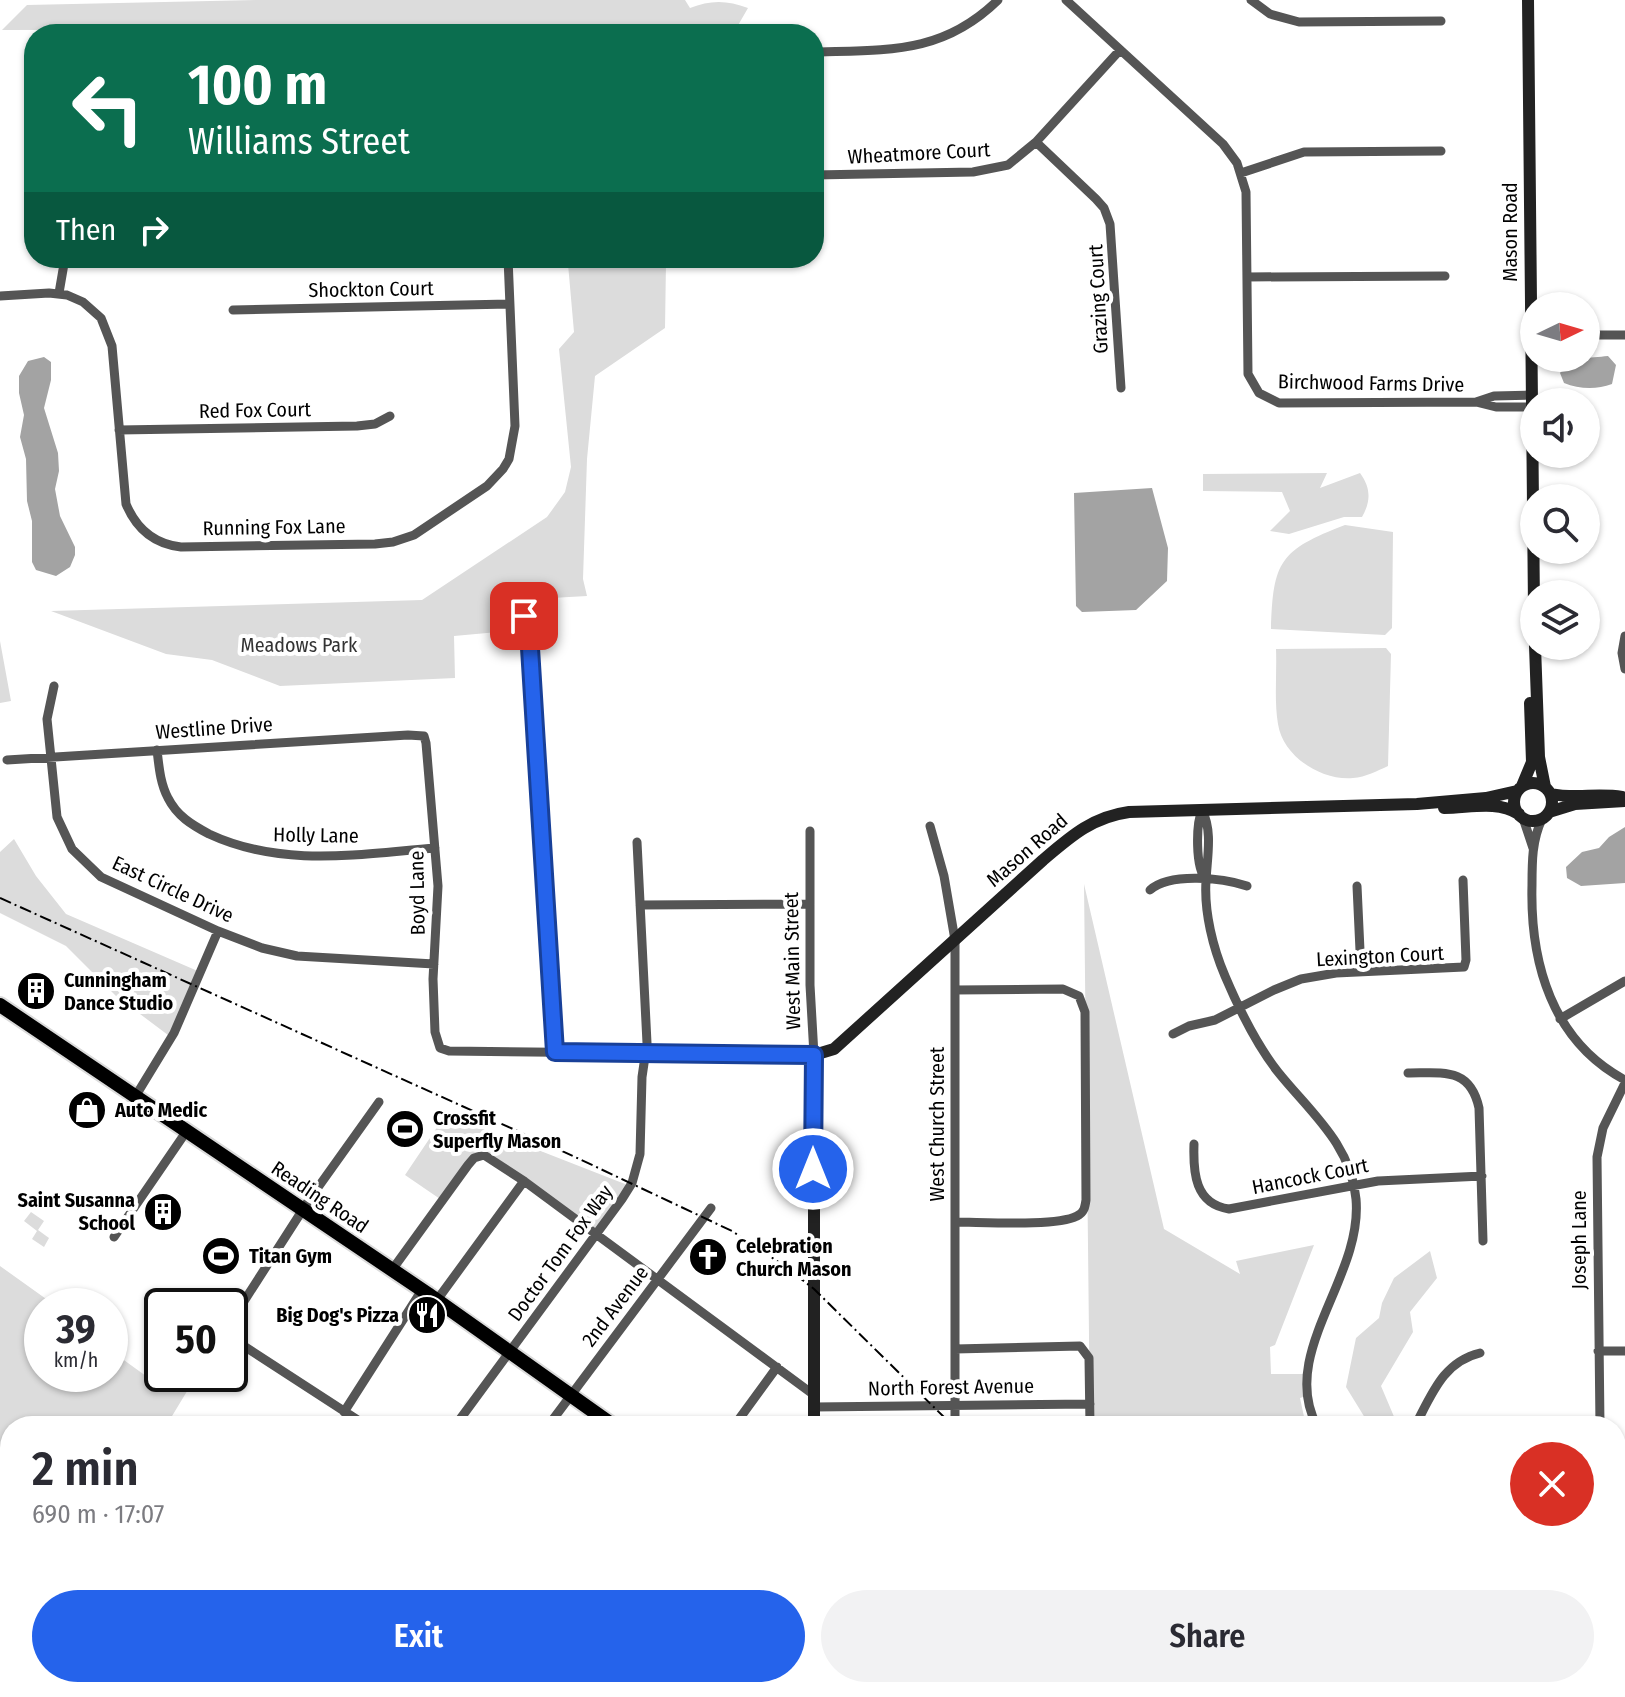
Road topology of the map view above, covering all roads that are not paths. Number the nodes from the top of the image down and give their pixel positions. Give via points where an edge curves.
1 (998, 0) edge
2 (1066, 0) edge
3 (1251, 0) edge
4 (1528, 0) edge
5 (1441, 21) dead end
6 (1120, 50) junction
7 (824, 52) edge
8 (1036, 142) junction
9 (1441, 151) dead end
10 (1241, 173) junction
11 (824, 175) edge
12 (63, 268) edge
13 (508, 268) edge
14 (1445, 276) dead end
15 (1247, 277) junction
16 (1531, 292) edge
17 (59, 293) junction
18 (0, 296) edge
19 (509, 304) junction
20 (233, 310) dead end
21 (1600, 335) edge
22 (1625, 335) edge
23 (1121, 388) dead end
24 (1520, 403) edge
25 (390, 416) dead end
26 (119, 430) junction
27 (1533, 468) edge
28 (1534, 580) edge
29 (524, 616) dead end
30 (1625, 636) edge
31 (1535, 660) edge
32 (1625, 669) edge
33 (1535, 672) junction
34 (54, 686) dead end
35 (424, 736) joint
36 (157, 750) junction
37 (50, 757) junction
38 (7, 760) dead end
39 (1520, 789) junction
40 (1548, 790) junction
41 (1625, 799) edge
42 (1417, 804) junction
43 (1202, 810) junction
44 (1521, 816) junction
45 (1546, 816) junction
46 (930, 826) dead end
47 (810, 831) dead end
48 (637, 842) dead end
49 (435, 848) junction
50 (1533, 848) junction
51 (1206, 879) junction
52 (1463, 880) dead end
53 (1247, 886) dead end
54 (1357, 886) dead end
55 (1150, 890) dead end
56 (810, 904) junction
57 (640, 905) junction
58 (218, 931) junction
59 (955, 940) junction
60 (434, 964) junction
61 (1361, 972) junction
62 (1625, 981) edge
63 (955, 990) junction
64 (0, 1005) edge
65 (1240, 1008) junction
66 (1560, 1019) junction
67 (1173, 1034) dead end
68 (555, 1052) junction
69 (645, 1054) junction
70 (814, 1055) junction
71 (1408, 1073) dead end
72 (1625, 1081) edge
73 (135, 1097) junction
74 (379, 1102) dead end
75 (186, 1132) junction
76 (1194, 1144) dead end
77 (1482, 1176) junction
78 (524, 1181) junction
79 (1354, 1185) junction
80 (711, 1208) dead end
81 (304, 1209) junction
82 (955, 1222) junction
83 (597, 1234) junction
84 (114, 1237) dead end
85 (1483, 1241) dead end
86 (392, 1270) junction
87 (658, 1279) junction
88 (422, 1290) junction
89 (248, 1295) edge
90 (437, 1300) junction
91 (248, 1349) edge
92 (955, 1349) junction
93 (1598, 1351) junction
94 (1625, 1351) edge
95 (510, 1352) junction
96 (1480, 1353) dead end
97 (777, 1367) junction
98 (571, 1395) junction
99 (814, 1401) junction
100 (1090, 1404) junction
101 (955, 1405) junction
102 (344, 1412) junction
103 (351, 1416) edge
104 (462, 1416) edge
105 (555, 1416) edge
106 (600, 1416) edge
107 (741, 1416) edge
108 (814, 1416) edge
109 (955, 1416) edge
110 (1090, 1416) edge
111 (1313, 1416) edge
112 (1420, 1416) edge
113 (1599, 1416) edge

1 - 7 street via 958,31 920,46
2 - 6 street, Birchwood Farms Drive
3 - 5 street via 1270,14 1299,22
4 - 16 main road, Mason Road
6 - 8 street, Wheatmore Court
6 - 10 street, Birchwood Farms Drive via 1223,144
8 - 11 street, Wheatmore Court via 1008,165 985,171
8 - 23 street, Grazing Court via 1096,199 1110,224
9 - 10 street via 1304,152
10 - 15 street, Birchwood Farms Drive
12 - 17 street
13 - 19 street, Running Fox Lane
14 - 15 street
15 - 24 street, Birchwood Farms Drive via 1248,374 1268,400 1476,402 1496,407
17 - 18 street, Running Fox Lane
17 - 26 street, Running Fox Lane via 93,309 107,328
19 - 20 street, Shockton Court
19 - 26 street, Running Fox Lane via 515,426 509,459 487,486 404,540 195,547 159,541 136,524 126,504
21 - 22 street
25 - 26 street, Red Fox Court via 357,426
27 - 28 main road, Mason Road
29 - 68 street
30 - 32 street
31 - 33 main road
33 - 39 main road via 1530,698 1532,762
33 - 40 main road via 1539,757
34 - 37 street, East Circle Drive via 48,707
35 - 36 street, Westline Drive
35 - 49 street, Boyd Lane
36 - 37 street, Westline Drive
36 - 49 street, Holly Lane via 174,807 189,823 223,840 265,853 313,857
37 - 38 street, Westline Drive
37 - 58 street, East Circle Drive via 57,817 79,858 111,883
39 - 40 main road via 1534,782
39 - 42 main road, Mason Road via 1486,798
39 - 44 main road via 1514,803
40 - 41 main road via 1565,797 1599,794
40 - 45 main road via 1552,803
41 - 45 main road via 1575,804
42 - 43 main road, Mason Road
42 - 44 main road, Mason Road via 1502,805
43 - 51 street via 1207,820
43 - 59 main road, Mason Road via 1129,812 1089,824
44 - 45 main road via 1536,821
44 - 50 street
45 - 50 street
46 - 59 street, West Church Street
47 - 56 street, West Main Street
48 - 57 street, Doctor Tom Fox Way
49 - 60 street, Boyd Lane
50 - 66 street via 1534,934 1547,992
51 - 53 street
51 - 55 street via 1161,882
51 - 65 street via 1213,940
52 - 61 street, Lexington Court via 1464,967
54 - 61 street
56 - 57 street
56 - 70 street, West Main Street
57 - 69 street, Doctor Tom Fox Way
58 - 60 street, East Circle Drive via 297,956
58 - 73 street via 172,1038
59 - 63 street, West Church Street
59 - 70 main road, Mason Road via 834,1049
60 - 68 street, Boyd Lane via 440,1048
61 - 65 street, Lexington Court via 1301,979
62 - 66 street
63 - 82 street, West Church Street
63 - 82 street via 1063,989 1082,1001 1086,1200 1074,1218 1057,1221
64 - 73 main road, Reading Road
65 - 67 street, Lexington Court
65 - 79 street via 1278,1072 1332,1134
66 - 72 street via 1589,1055
68 - 69 street
69 - 70 street
69 - 83 street, Doctor Tom Fox Way via 638,1166
70 - 99 main road, West Main Street
71 - 77 street via 1451,1074 1471,1086 1479,1108
72 - 93 street, Joseph Lane via 1603,1128 1597,1157
73 - 75 main road, Reading Road
74 - 81 street
75 - 81 main road, Reading Road
75 - 84 street
76 - 79 street, Hancock Court via 1197,1186 1207,1200 1223,1208
77 - 79 street, Hancock Court
77 - 85 street
78 - 83 street
78 - 86 street via 482,1155 468,1165
78 - 90 street
79 - 111 street via 1357,1216 1351,1251 1306,1374
80 - 87 street, 2nd Avenue
81 - 86 main road, Reading Road
81 - 89 street
82 - 92 street, West Church Street
83 - 87 street
83 - 95 street, Doctor Tom Fox Way
86 - 88 main road, Reading Road
87 - 97 street
87 - 98 street, 2nd Avenue
88 - 90 main road, Reading Road
88 - 102 street
90 - 95 main road, Reading Road
91 - 102 street
92 - 100 street via 1073,1344 1085,1351 1090,1365
92 - 101 street, West Church Street
93 - 94 street
93 - 113 street, Joseph Lane
95 - 98 main road, Reading Road
95 - 104 street, Doctor Tom Fox Way
96 - 112 street via 1448,1369
97 - 99 street
97 - 107 street
98 - 105 street, 2nd Avenue
98 - 106 main road, Reading Road
99 - 101 street, North Forest Avenue
99 - 108 main road, West Main Street
100 - 101 street, North Forest Avenue
100 - 110 street
101 - 109 street, West Church Street
102 - 103 street

